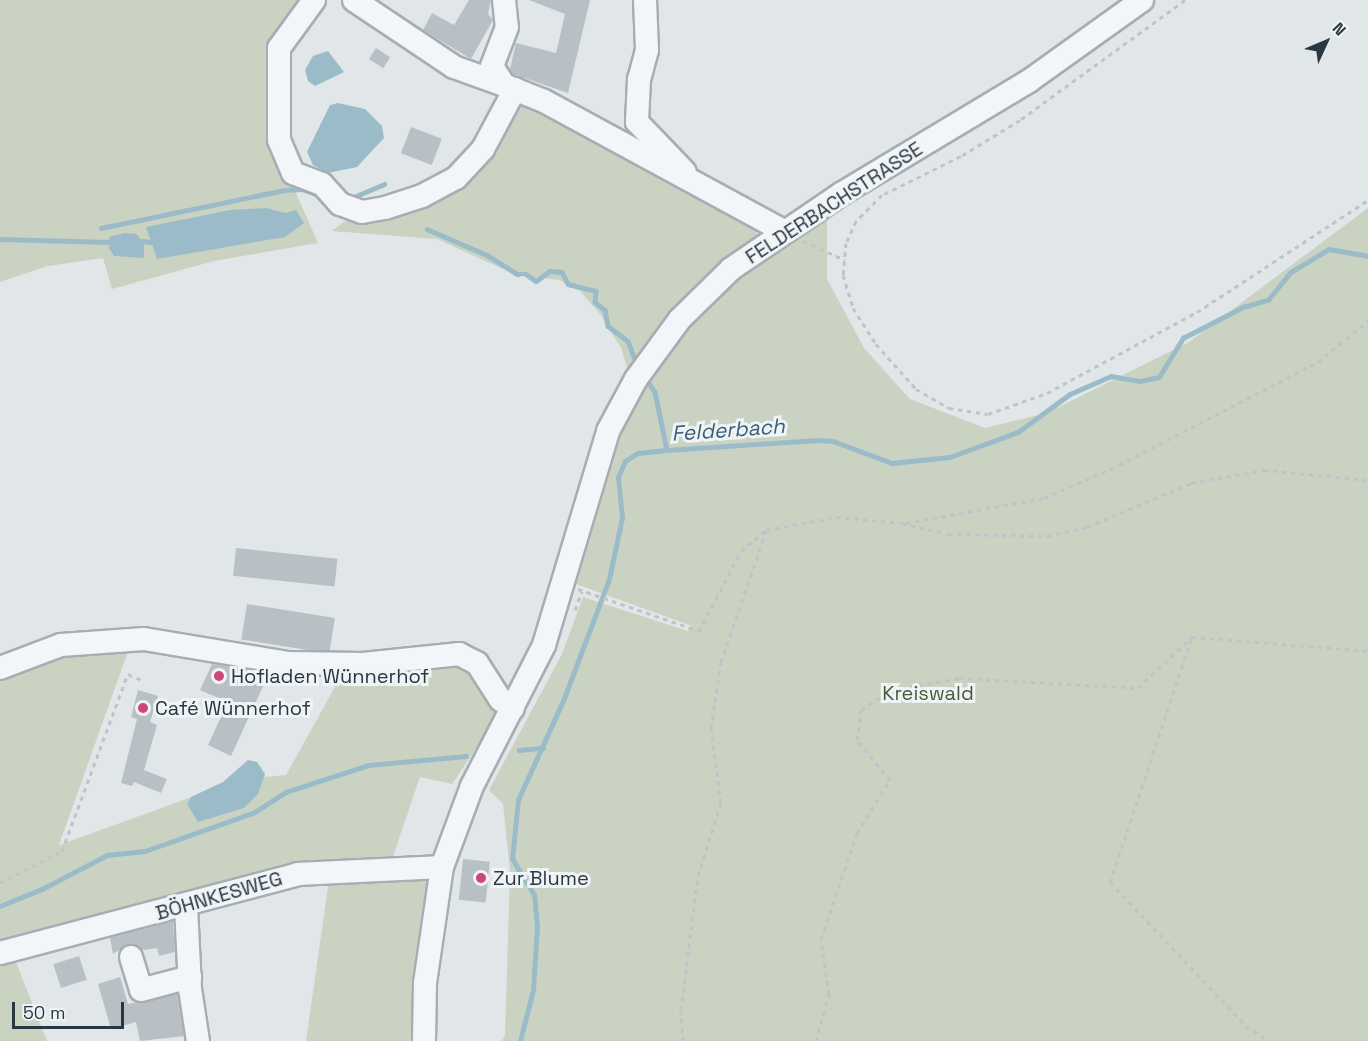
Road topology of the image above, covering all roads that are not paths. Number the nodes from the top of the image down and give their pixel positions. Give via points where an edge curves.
1 (314, 0) edge
2 (354, 0) edge
3 (504, 0) edge
4 (645, 0) edge
5 (1143, 0) edge
6 (510, 87) junction
7 (705, 191) junction
8 (783, 231) junction
9 (0, 668) edge
10 (513, 709) junction
11 (442, 867) junction
12 (186, 906) junction
13 (0, 953) edge
14 (131, 957) dead end
15 (190, 977) junction
16 (198, 1041) edge
17 (424, 1041) edge

1 - 6 street via 279,48 279,140 293,173 322,184 340,204 362,212 385,208 422,196 456,178 483,149
2 - 6 street via 454,67
3 - 6 street via 507,27 492,66
4 - 7 street via 647,50 639,79 637,123
5 - 8 street, FELDERBACHSTRASSE via 1029,81
6 - 7 street via 553,106
7 - 8 street
8 - 10 street, FELDERBACHSTRASSE via 731,269 680,319 636,379 608,431 547,635
9 - 10 street via 61,645 158,642 287,663 363,664 459,654 477,663 500,699
10 - 11 street, FELDERBACHSTRASSE via 472,786
11 - 12 street, BÖHNKESWEG via 298,874
11 - 17 street, FELDERBACHSTRASSE via 428,953
12 - 13 street, BÖHNKESWEG
12 - 15 street
14 - 15 street via 141,990
15 - 16 street

